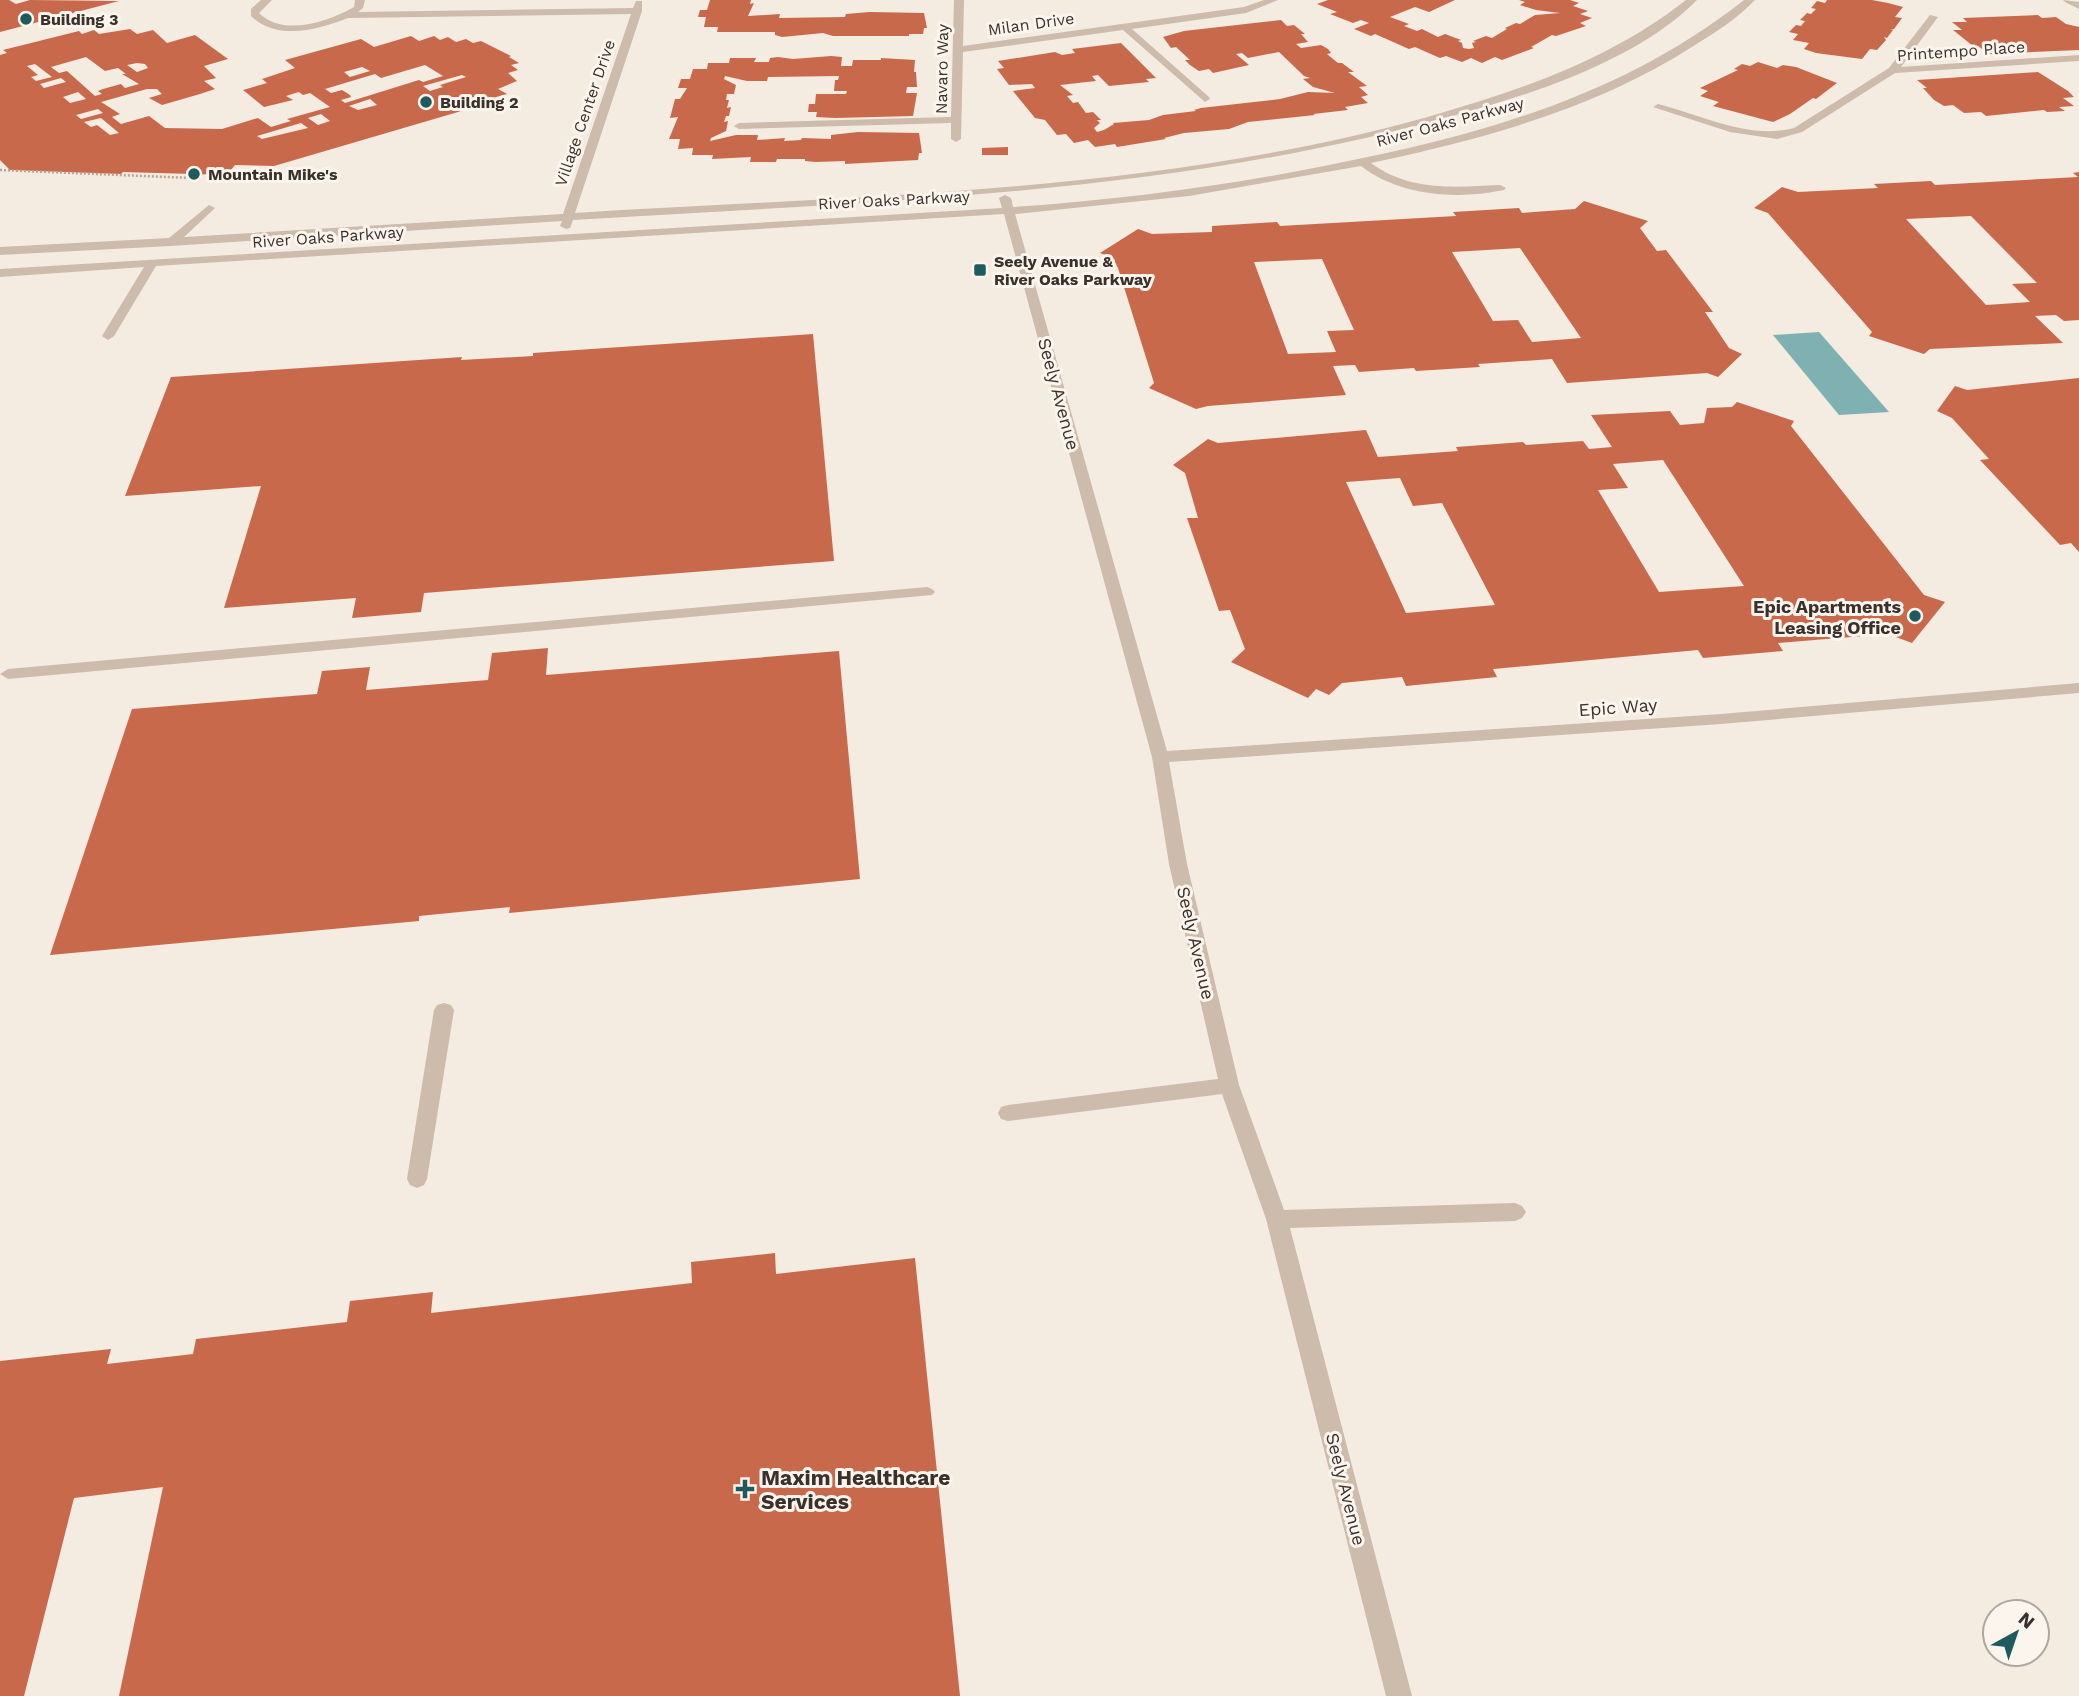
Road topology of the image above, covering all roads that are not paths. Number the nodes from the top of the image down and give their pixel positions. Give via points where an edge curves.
1 (267, 0) edge
2 (360, 0) edge
3 (484, 0) edge
4 (959, 0) edge
5 (1273, 0) edge
6 (1692, 0) edge
7 (1750, 0) edge
8 (2068, 0) edge
9 (639, 6) edge
10 (2079, 6) edge
11 (478, 13) junction
12 (349, 15) junction
13 (1933, 17) dead end
14 (1125, 27) junction
15 (958, 50) junction
16 (2079, 58) edge
17 (1894, 70) junction
18 (1205, 99) dead end
19 (1658, 107) dead end
20 (956, 120) junction
21 (739, 126) dead end
22 (956, 139) dead end
23 (1363, 162) junction
24 (1500, 188) dead end
25 (1001, 189) junction
26 (209, 208) dead end
27 (1009, 209) junction
28 (569, 217) junction
29 (562, 237) junction
30 (174, 241) junction
31 (0, 251) edge
32 (284, 256) junction
33 (0, 262) edge
34 (152, 263) junction
35 (0, 273) edge
36 (108, 336) dead end
37 (927, 592) dead end
38 (8, 674) dead end
39 (2079, 688) edge
40 (1160, 757) junction
41 (444, 1010) dead end
42 (1229, 1085) junction
43 (1008, 1114) dead end
44 (417, 1179) dead end
45 (1515, 1212) dead end
46 (1277, 1219) junction
47 (1398, 1696) edge

1 - 12 street via 254,14 277,26 307,26
2 - 12 street
3 - 11 street
4 - 15 street, Navaro Way
5 - 14 street, Milan Drive via 1247,10
6 - 25 street, River Oaks Parkway via 1629,43 1580,68 1444,117 1227,165
7 - 23 street, River Oaks Parkway via 1689,46 1578,100 1509,125
8 - 10 street
9 - 11 street
9 - 28 street, Village Center Drive
11 - 12 street
13 - 17 street
14 - 15 street, Milan Drive
14 - 18 street
15 - 20 street, Navaro Way
16 - 17 street, Printempo Place
17 - 19 street, Printempo Place via 1798,130 1777,136 1734,130
20 - 21 street
20 - 22 street, Navaro Way
23 - 24 street via 1386,180 1410,188 1438,192
23 - 27 street, River Oaks Parkway via 1213,188
25 - 27 street, Seely Avenue
25 - 28 street, River Oaks Parkway
26 - 30 street
27 - 29 street, River Oaks Parkway
27 - 40 street, Seely Avenue
28 - 29 street, Village Center Drive
28 - 30 street, River Oaks Parkway
28 - 32 street via 531,230 328,243
29 - 32 street, River Oaks Parkway
30 - 31 street, River Oaks Parkway
30 - 33 street via 110,255
32 - 34 street, River Oaks Parkway
34 - 35 street, River Oaks Parkway
34 - 36 street
37 - 38 street
39 - 40 street, Epic Way via 1707,720
40 - 42 street, Seely Avenue via 1178,864
41 - 44 street
42 - 43 street
42 - 46 street, Seely Avenue
45 - 46 street
46 - 47 street, Seely Avenue

